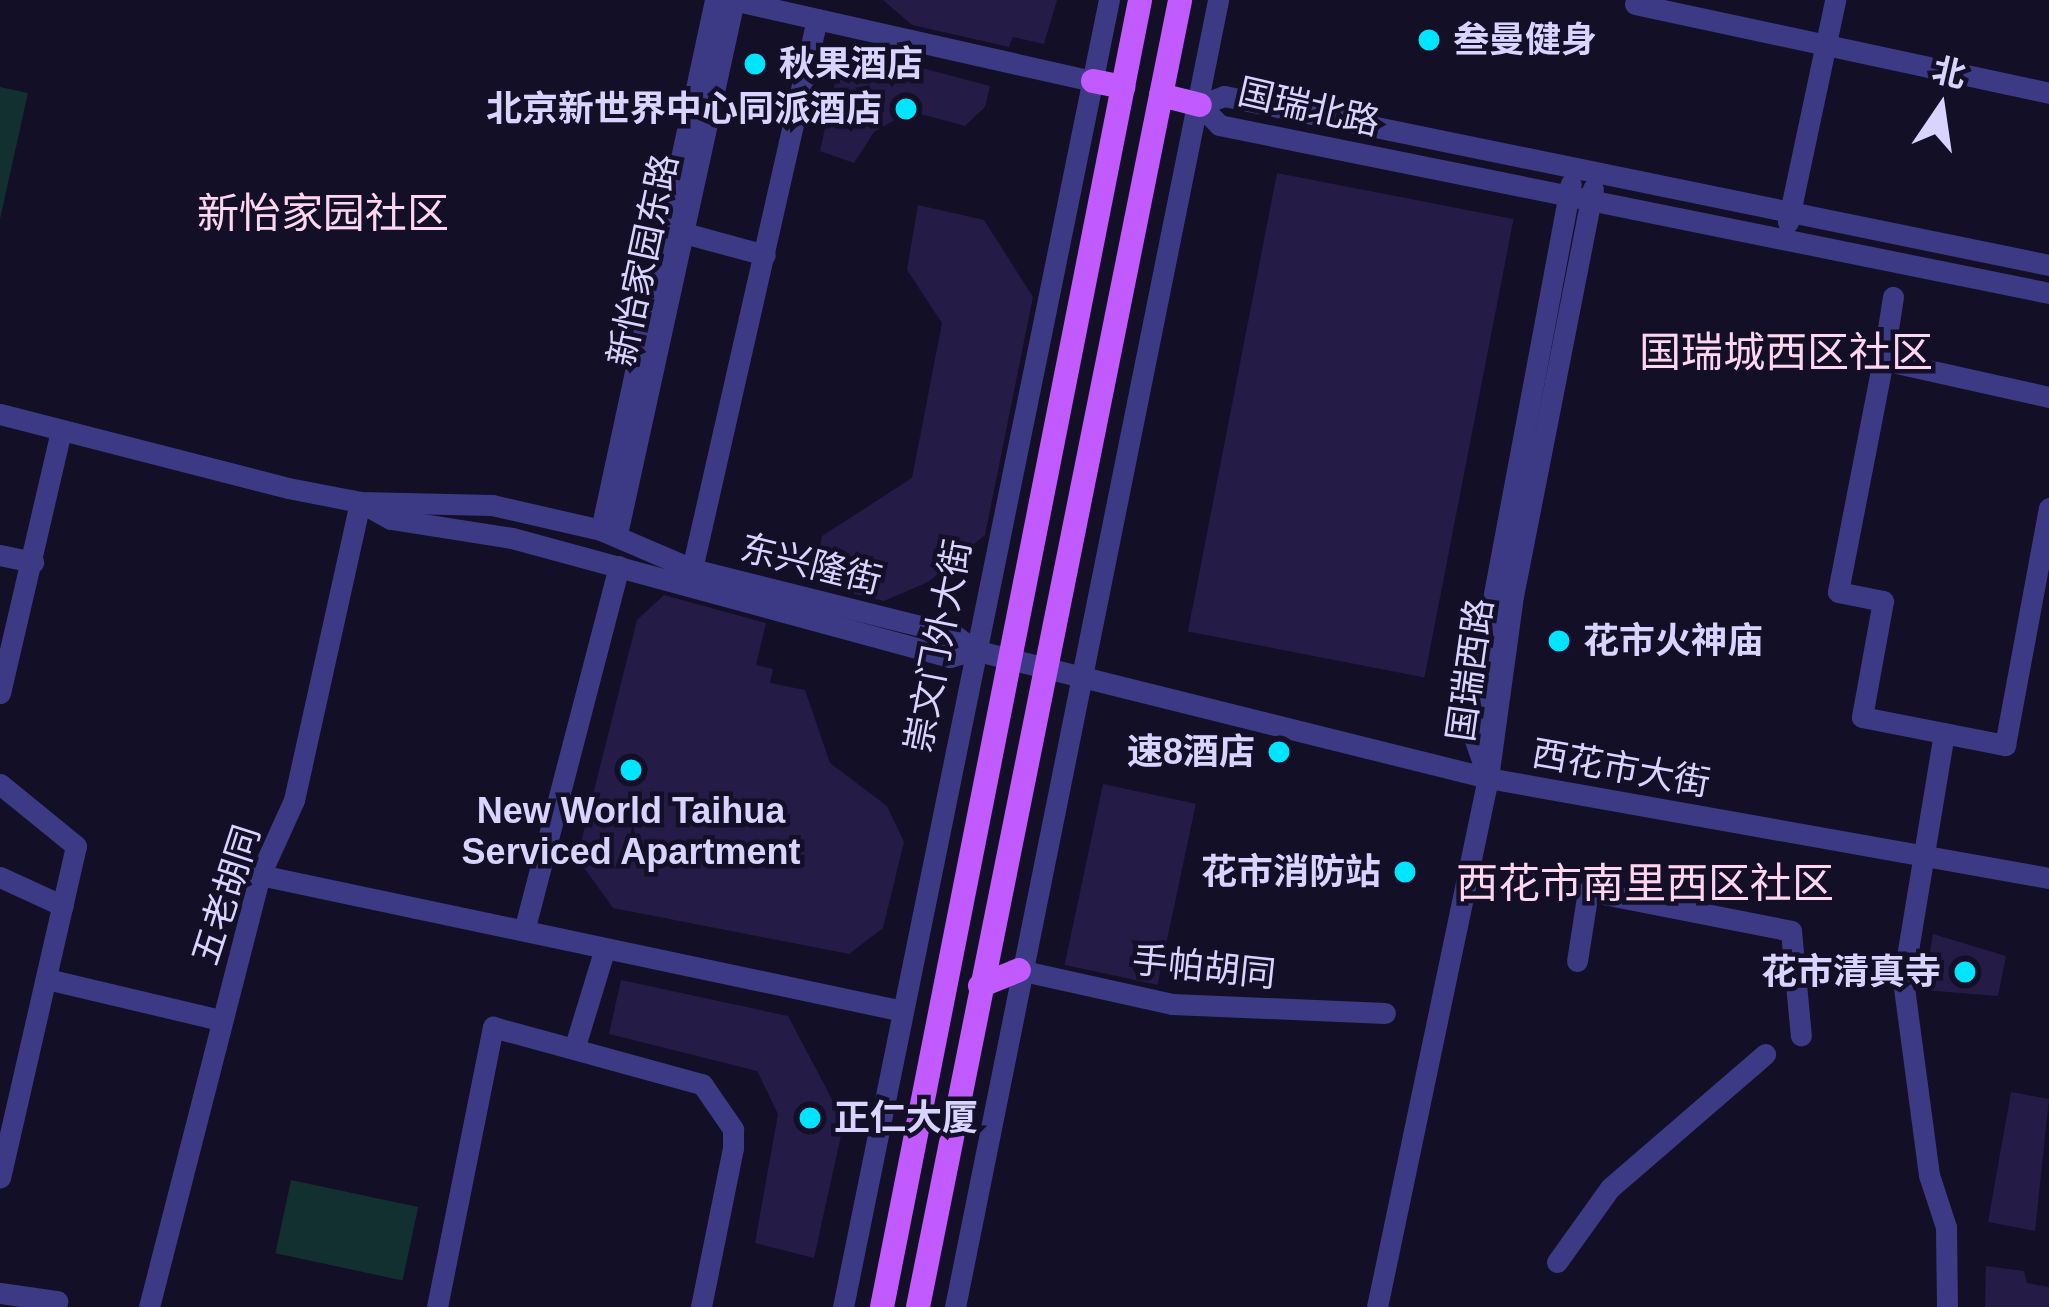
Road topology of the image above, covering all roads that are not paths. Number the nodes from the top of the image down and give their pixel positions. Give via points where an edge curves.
1 (715, 0) edge
2 (733, 0) edge
3 (1109, 0) edge
4 (1140, 0) edge
5 (1180, 0) edge
6 (1218, 0) edge
7 (1835, 0) edge
8 (1635, 4) dead end
9 (817, 19) junction
10 (1827, 44) junction
11 (1094, 81) junction
12 (1123, 87) junction
13 (2049, 93) edge
14 (1161, 95) junction
15 (1200, 105) junction
16 (1585, 170) junction
17 (1580, 197) junction
18 (1790, 212) junction
19 (674, 230) junction
20 (1785, 236) dead end
21 (765, 255) junction
22 (2049, 265) edge
23 (2049, 293) edge
24 (1893, 297) dead end
25 (1883, 360) junction
26 (2049, 397) edge
27 (0, 414) edge
28 (61, 430) junction
29 (360, 502) junction
30 (2049, 508) edge
31 (609, 532) junction
32 (0, 555) edge
33 (33, 562) junction
34 (619, 566) junction
35 (692, 569) junction
36 (2042, 589) edge
37 (974, 650) junction
38 (1010, 658) junction
39 (3, 663) edge
40 (1046, 667) junction
41 (1087, 678) junction
42 (0, 693) edge
43 (1944, 733) junction
44 (1488, 778) junction
45 (0, 784) edge
46 (1920, 852) junction
47 (260, 875) junction
48 (0, 877) edge
49 (2049, 878) edge
50 (63, 906) junction
51 (525, 927) junction
52 (604, 948) junction
53 (1577, 961) dead end
54 (1019, 970) junction
55 (47, 979) junction
56 (980, 986) junction
57 (903, 1011) junction
58 (1385, 1013) dead end
59 (221, 1021) junction
60 (1801, 1036) dead end
61 (575, 1046) junction
62 (1765, 1054) dead end
63 (12, 1083) edge
64 (0, 1177) edge
65 (1557, 1262) dead end
66 (0, 1293) edge
67 (57, 1301) dead end
68 (881, 1305) edge
69 (149, 1307) edge
70 (437, 1307) edge
71 (701, 1307) edge
72 (843, 1307) edge
73 (918, 1307) edge
74 (955, 1307) edge
75 (1377, 1307) edge
76 (1947, 1307) edge

1 - 19 street, 新怡家园东路
2 - 9 street
2 - 19 street, 新怡家园东路
3 - 11 street, 崇文门外大街
4 - 12 main road, 崇文门外大街
5 - 14 main road
6 - 15 street
7 - 10 street
8 - 10 street
9 - 11 street
9 - 21 street
10 - 13 street
10 - 18 street
11 - 12 main road
11 - 37 street, 崇文门外大街
12 - 38 main road, 崇文门外大街
14 - 15 main road
14 - 40 main road
15 - 16 street, 国瑞北路 via 1224,96
15 - 17 street, 国瑞北路 via 1219,125
15 - 41 street
16 - 17 street, 国瑞西路
16 - 18 street, 国瑞北路
17 - 23 street, 国瑞北路
17 - 44 street, 国瑞西路 via 1492,599 1474,738
18 - 20 street
18 - 22 street, 国瑞北路
19 - 21 street
19 - 31 street, 新怡家园东路
21 - 35 street
24 - 25 street
25 - 26 street
25 - 43 street via 1838,592 1883,601 1862,717
27 - 28 street, 东兴隆街
28 - 29 street, 东兴隆街
28 - 33 street
29 - 31 street, 东兴隆街 via 492,505
29 - 34 street, 东兴隆街 via 392,519
29 - 47 street, 五老胡同 via 294,800
30 - 36 street
31 - 35 street, 东兴隆街
32 - 33 street
33 - 39 street
34 - 37 street, 东兴隆街 via 950,657
34 - 51 street
35 - 37 street, 东兴隆街 via 953,634
36 - 43 street via 2005,745
37 - 38 street, 西花市大街
37 - 57 street, 崇文门外大街
38 - 40 street, 西花市大街
38 - 68 main road, 崇文门外大街
39 - 42 street
40 - 41 street, 西花市大街
40 - 56 main road
41 - 44 street, 西花市大街
41 - 54 street
43 - 46 street
44 - 46 street, 西花市大街
44 - 75 street
45 - 50 street via 76,846
46 - 49 street, 西花市大街
46 - 76 street via 1903,980 1929,1175 1946,1227
47 - 51 street
47 - 59 street, 五老胡同
48 - 50 street
50 - 55 street
51 - 52 street
52 - 57 street
52 - 61 street
53 - 60 street via 1588,891 1791,931
54 - 56 main road
54 - 58 street, 手帕胡同 via 1172,1004
54 - 74 street
55 - 59 street
55 - 63 street
56 - 73 main road
57 - 72 street, 崇文门外大街
59 - 69 street, 五老胡同
61 - 70 street via 493,1027
61 - 71 street via 698,1082 733,1129
62 - 65 street via 1610,1187
63 - 64 street
66 - 67 street

